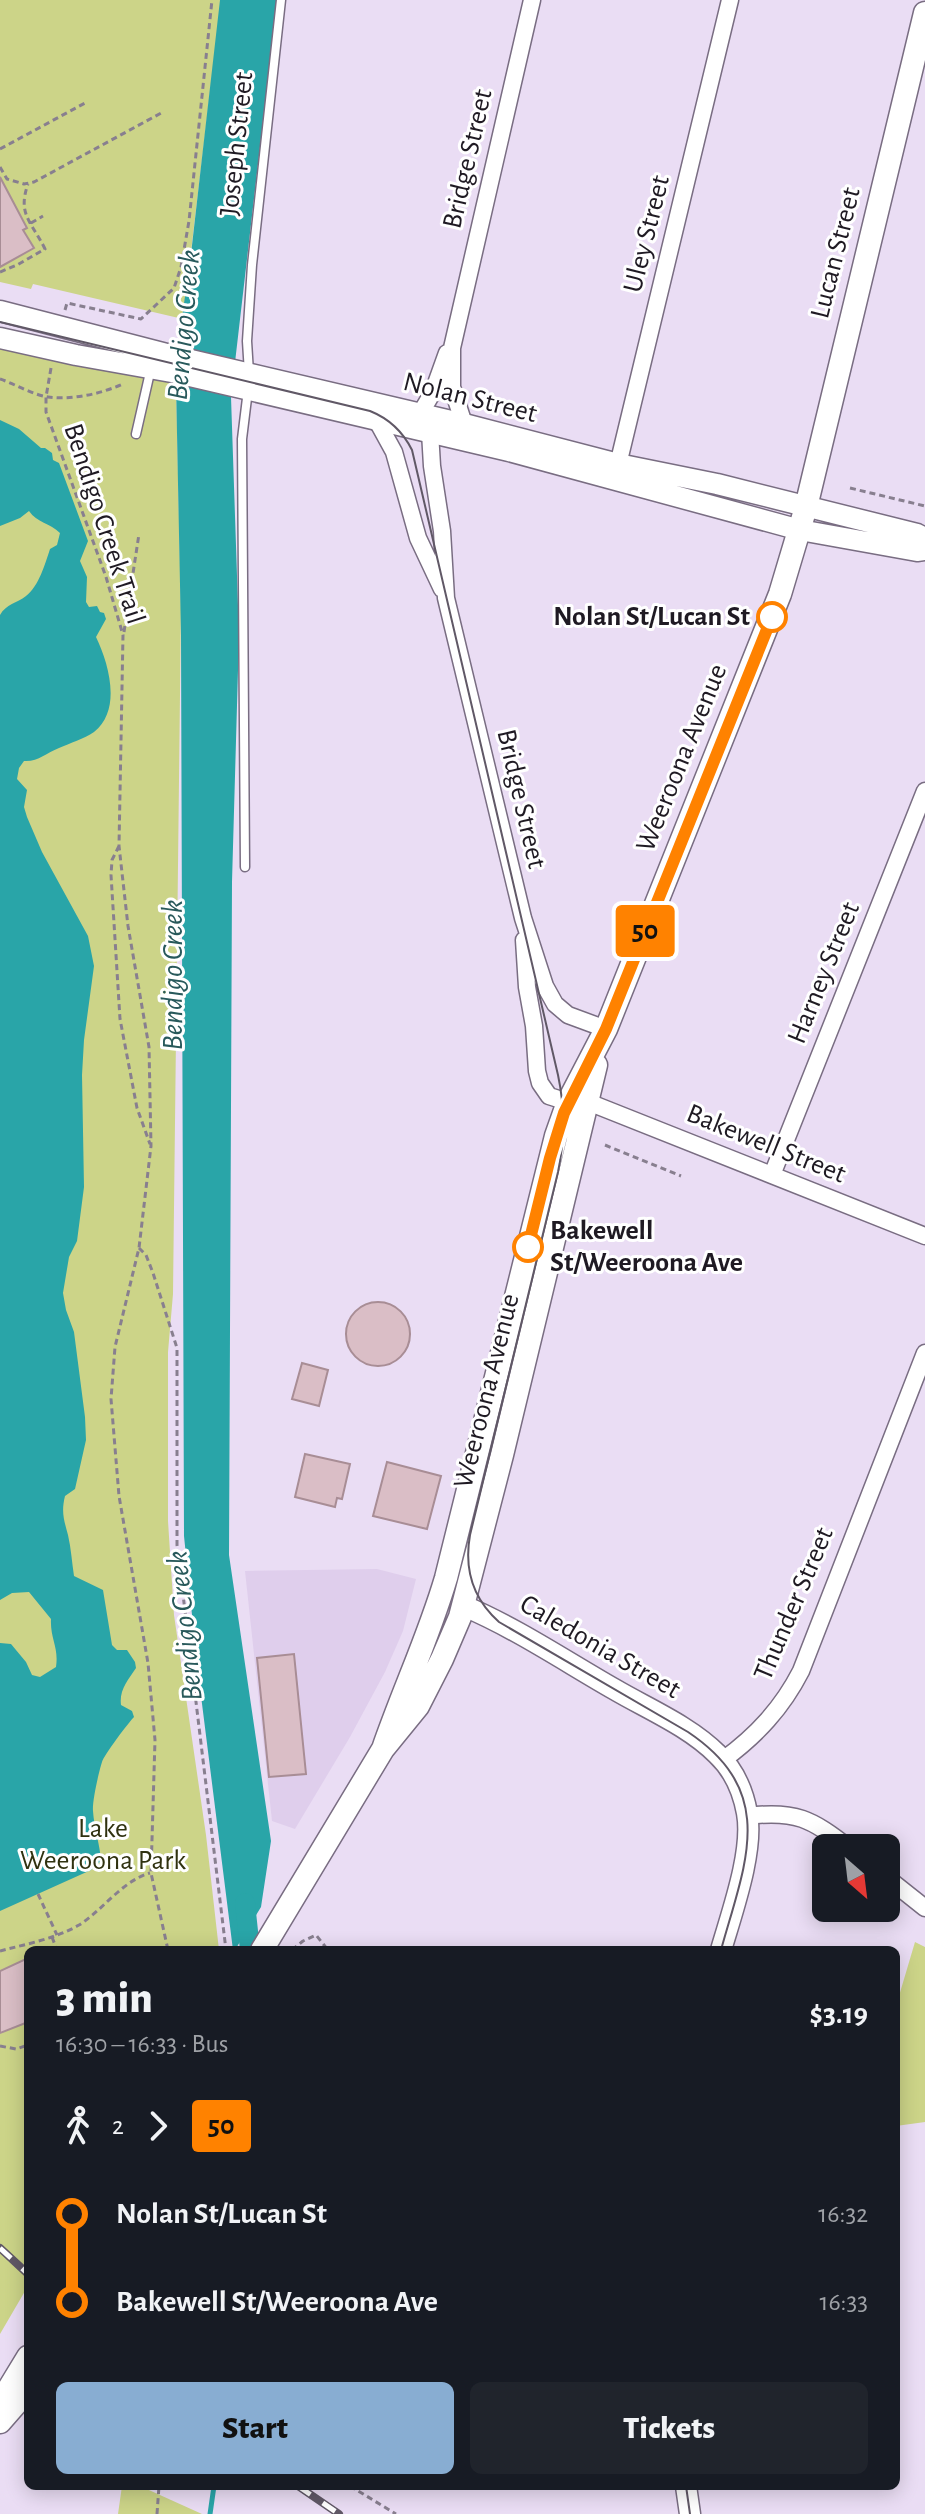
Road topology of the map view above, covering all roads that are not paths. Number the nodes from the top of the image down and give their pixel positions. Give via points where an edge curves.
1 (281, 0) edge
2 (532, 0) edge
3 (730, 0) edge
4 (925, 13) edge
5 (0, 311) edge
6 (455, 329) junction
7 (0, 338) edge
8 (151, 368) junction
9 (241, 380) junction
10 (377, 421) junction
11 (427, 421) junction
12 (464, 424) junction
13 (136, 434) dead end
14 (617, 472) junction
15 (806, 507) junction
16 (800, 530) junction
17 (925, 538) edge
18 (925, 550) edge
19 (446, 598) junction
20 (925, 791) edge
21 (245, 867) dead end
22 (523, 918) junction
23 (606, 1029) junction
24 (578, 1102) junction
25 (772, 1175) junction
26 (925, 1236) edge
27 (925, 1353) edge
28 (441, 1598) junction
29 (464, 1606) junction
30 (383, 1749) junction
31 (723, 1760) junction
32 (748, 1816) junction
33 (830, 1834) edge
34 (900, 1888) edge
35 (925, 1908) edge
36 (264, 1946) edge
37 (722, 1946) edge
38 (24, 2364) edge
39 (24, 2395) edge
40 (0, 2403) edge
41 (0, 2422) edge
42 (687, 2490) edge
43 (690, 2514) edge

1 - 9 lane, Joseph Street
2 - 6 street, Bridge Street
3 - 14 street, Uley Street
4 - 15 main road, Lucan Street
5 - 8 street, Nolan Street
6 - 11 street, Bridge Street
6 - 12 street, Bridge Street via 452,387
7 - 8 street, Nolan Street
8 - 9 street, Nolan Street via 177,365
8 - 13 lane
9 - 10 street, Nolan Street
9 - 11 street, Nolan Street
9 - 21 lane, Joseph Street
10 - 11 street, Nolan Street
10 - 19 street, Bridge Street via 394,452 418,538
11 - 12 street, Nolan Street
11 - 14 street, Nolan Street via 509,451
11 - 19 street, Bridge Street
12 - 14 street, Nolan Street
14 - 15 street, Nolan Street via 717,484
14 - 16 street, Nolan Street
15 - 16 main road, Weeroona Avenue
15 - 17 street, Nolan Street
16 - 18 street, Nolan Street
16 - 23 main road, Weeroona Avenue via 767,628
19 - 22 street, Bridge Street
20 - 25 street, Harney Street
22 - 23 street, Bridge Street via 555,1004 568,1015
22 - 24 street, Bridge Street via 539,1078 551,1098
23 - 24 main road, Weeroona Avenue
24 - 25 street, Bakewell Street
24 - 28 main road, Weeroona Avenue via 550,1158
24 - 29 main road, Weeroona Avenue
25 - 26 street, Bakewell Street
27 - 31 street, Thunder Street via 801,1671 768,1722
28 - 29 main road, Caledonia Street
28 - 30 main road, Weeroona Avenue
29 - 30 main road, Weeroona Avenue via 418,1706
29 - 31 street, Caledonia Street via 688,1732
30 - 36 main road, Weeroona Avenue
31 - 32 street
32 - 33 street via 797,1815
32 - 37 street via 746,1856
34 - 35 street
38 - 40 main road
39 - 41 main road
42 - 43 street

